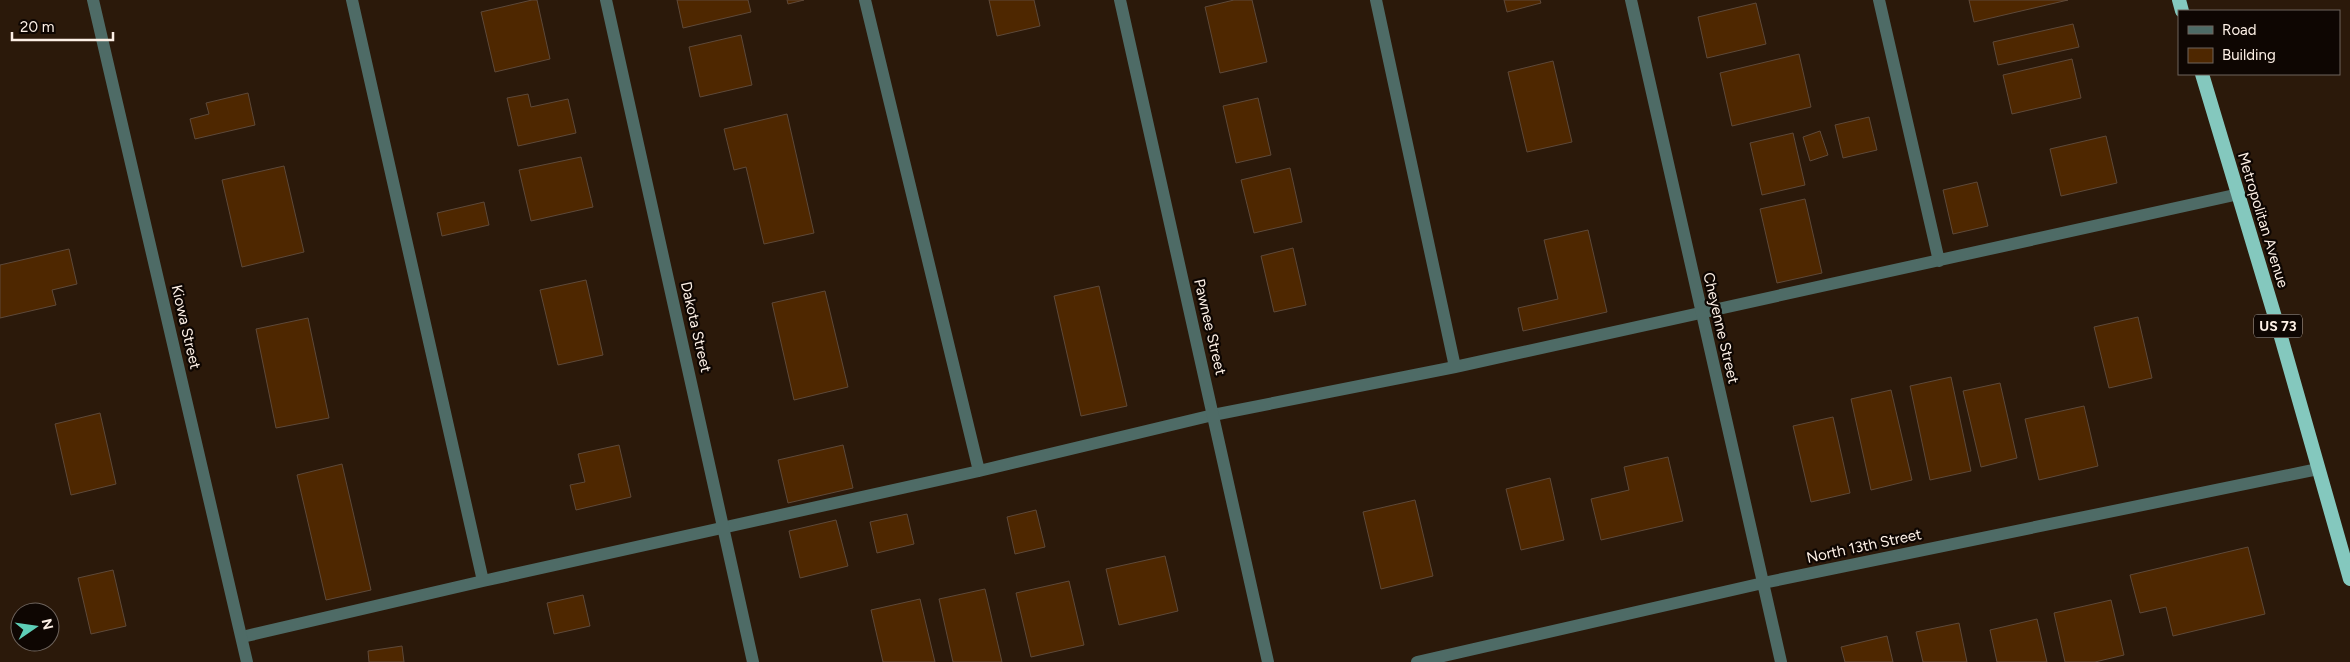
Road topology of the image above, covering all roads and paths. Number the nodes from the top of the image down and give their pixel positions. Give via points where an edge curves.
1 (93, 0) edge
2 (352, 0) edge
3 (606, 0) edge
4 (865, 0) edge
5 (1120, 0) edge
6 (1376, 0) edge
7 (1631, 0) edge
8 (1880, 0) edge
9 (2202, 75) edge
10 (2239, 194) junction
11 (1939, 261) junction
12 (1700, 312) junction
13 (1455, 367) junction
14 (1213, 415) junction
15 (2318, 469) junction
16 (979, 470) junction
17 (724, 527) junction
18 (2350, 579) edge
19 (483, 580) junction
20 (1763, 583) junction
21 (242, 637) junction
22 (247, 662) edge
23 (753, 662) edge
24 (1268, 662) edge
25 (1417, 662) edge
26 (1781, 662) edge

1 - 21 street, Kiowa Street
2 - 19 street
3 - 17 street, Dakota Street
4 - 16 street
5 - 14 street, Pawnee Street
6 - 13 street
7 - 12 street, Cheyenne Street
8 - 11 street
9 - 10 highway, Metropolitan Avenue / US 73
10 - 11 street
10 - 15 highway, Metropolitan Avenue / US 73
11 - 12 street
12 - 13 street
12 - 20 street, Cheyenne Street
13 - 14 street
14 - 16 street
14 - 24 street, Pawnee Street
15 - 18 highway, Metropolitan Avenue / US 73
15 - 20 street, North 13th Street
16 - 17 street
17 - 19 street
17 - 23 street, Dakota Street
19 - 21 street
20 - 25 street, North 13th Street
20 - 26 street, Cheyenne Street
21 - 22 street, Kiowa Street

